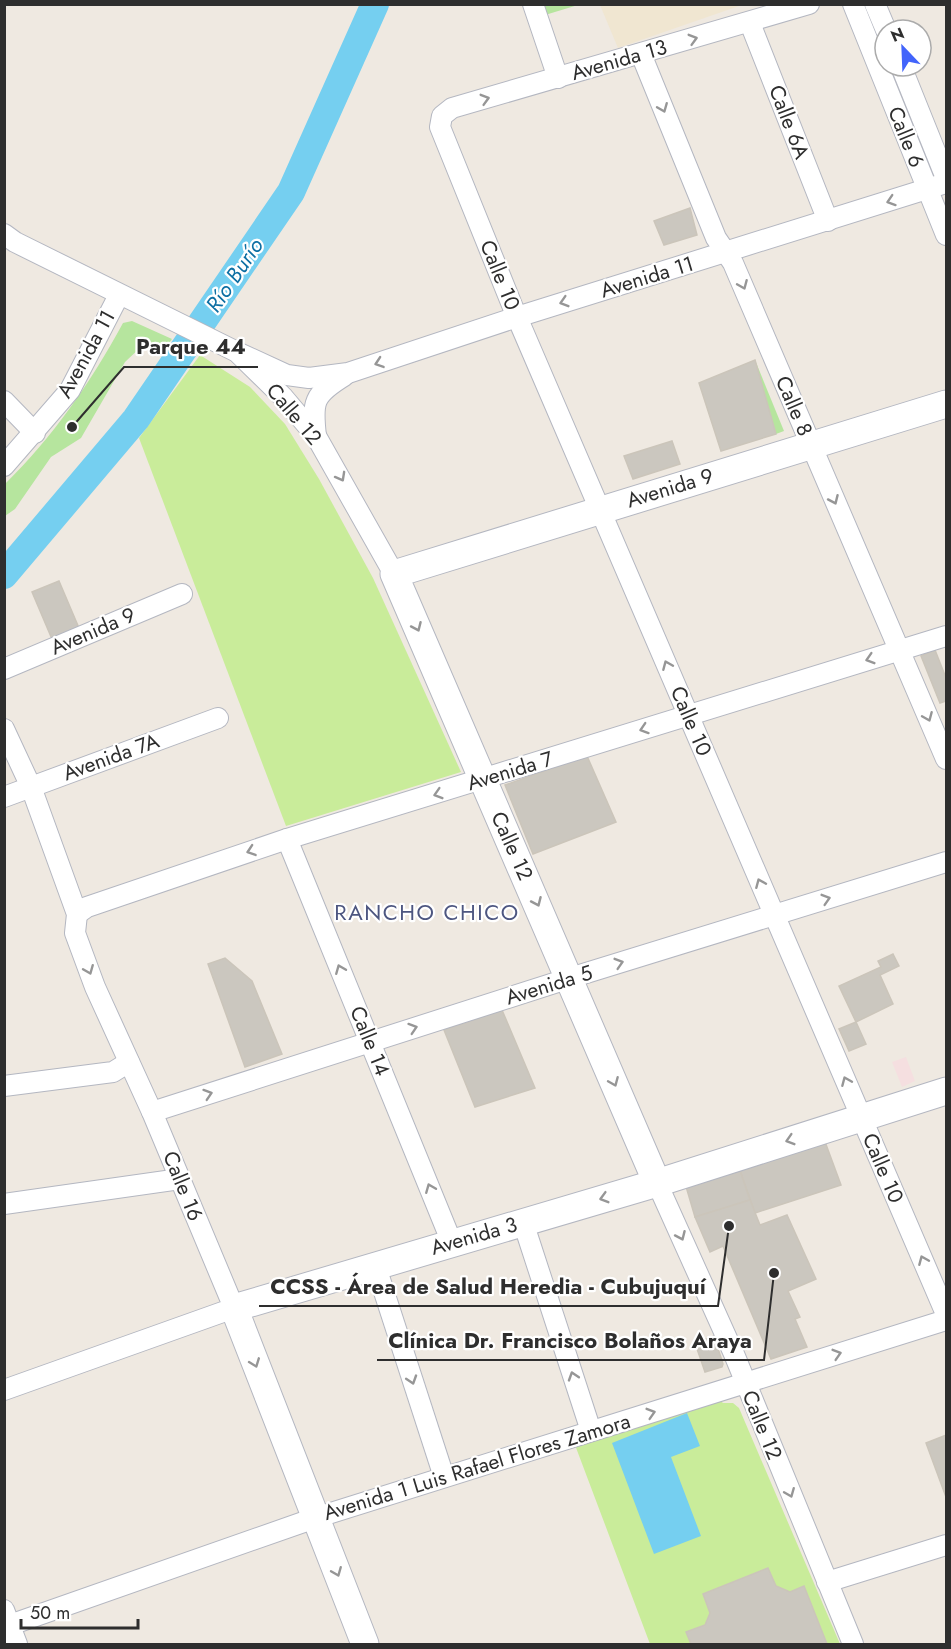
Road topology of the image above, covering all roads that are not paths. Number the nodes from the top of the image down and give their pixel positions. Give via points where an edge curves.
1 (533, 4) edge
2 (808, 4) edge
3 (853, 4) edge
4 (875, 4) edge
5 (881, 18) edge
6 (750, 23) junction
7 (641, 54) junction
8 (558, 78) junction
9 (906, 78) edge
10 (440, 127) joint
11 (946, 178) edge
12 (946, 183) edge
13 (927, 189) junction
14 (828, 221) junction
15 (4, 234) edge
16 (946, 235) edge
17 (726, 252) junction
18 (119, 295) junction
19 (517, 317) junction
20 (229, 348) junction
21 (348, 373) junction
22 (4, 401) edge
23 (946, 404) edge
24 (35, 433) junction
25 (316, 436) junction
26 (811, 446) junction
27 (4, 466) edge
28 (600, 510) junction
29 (394, 574) junction
30 (182, 594) dead end
31 (946, 636) edge
32 (900, 650) junction
33 (4, 669) edge
34 (688, 715) junction
35 (218, 718) dead end
36 (4, 729) edge
37 (946, 759) edge
38 (483, 780) junction
39 (31, 787) junction
40 (4, 797) edge
41 (287, 839) junction
42 (946, 862) edge
43 (77, 914) junction
44 (774, 916) junction
45 (570, 978) junction
46 (370, 1041) junction
47 (129, 1062) junction
48 (4, 1086) edge
49 (946, 1092) edge
50 (152, 1112) junction
51 (862, 1118) junction
52 (180, 1179) junction
53 (657, 1183) junction
54 (4, 1204) edge
55 (523, 1222) junction
56 (452, 1243) junction
57 (375, 1264) junction
58 (234, 1308) junction
59 (946, 1314) edge
60 (946, 1320) edge
61 (745, 1383) junction
62 (4, 1390) edge
63 (591, 1431) junction
64 (444, 1477) junction
65 (315, 1518) junction
66 (946, 1545) edge
67 (827, 1582) junction
68 (7, 1618) edge
69 (17, 1644) edge
70 (365, 1644) edge
71 (853, 1644) edge

1 - 8 street
2 - 6 street, Avenida 13
3 - 13 street, Calle 6
4 - 5 street
7 -> 6 street, Avenida 13
6 - 14 street, Calle 6A
7 - 8 street, Avenida 13
7 -> 17 street, Calle 8 via 716,238
10 -> 8 street, Avenida 13 via 442,116 452,108
9 - 11 street, Calle 6
10 - 19 street, Calle 10
12 - 13 street, Avenida 11
13 -> 14 street, Avenida 11
13 - 16 street, Calle 6
14 - 17 street, Avenida 11
15 - 18 street, Calle 12
17 -> 19 street, Avenida 11
17 -> 26 street, Calle 8
18 - 20 street, Calle 12
18 - 24 street, Avenida 11 via 79,376
19 -> 21 street, Avenida 11
19 - 28 street, Calle 10
20 - 21 street, Avenida 11 via 287,375 309,378
20 - 25 street, Calle 12 via 284,397
21 - 25 street, Avenida 11 via 322,389 316,399
22 - 24 street
23 - 26 street, Avenida 9
24 - 27 street, Avenida 11
25 -> 29 street, Calle 12
26 - 28 street, Avenida 9
26 -> 32 street, Calle 8
28 - 29 street, Avenida 9
34 -> 28 street, Calle 10
29 -> 38 street, Calle 12
30 - 33 street, Avenida 9
31 - 32 street, Avenida 7
32 -> 34 street, Avenida 7
32 -> 37 street, Calle 8
34 -> 38 street, Avenida 7
44 -> 34 street, Calle 10
35 - 39 street, Avenida 7A
36 - 39 street, Calle 16
38 -> 41 street, Avenida 7
38 -> 45 street, Calle 12
39 - 40 street, Avenida 7A
39 - 43 street, Calle 16
41 -> 43 street, Avenida 7 via 87,907
46 -> 41 street, Calle 14
44 -> 42 street, Avenida 5
43 -> 47 street, Calle 16 via 77,940
45 -> 44 street, Avenida 5
51 -> 44 street, Calle 10
46 -> 45 street, Avenida 5
45 -> 53 street, Calle 12
50 -> 46 street, Avenida 5
56 -> 46 street, Calle 14
47 - 48 street via 113,1072
47 - 50 street, Calle 16
49 - 51 street, Avenida 3
50 - 52 street, Calle 16
51 -> 53 street, Avenida 3
59 -> 51 street, Calle 10
52 - 54 street
52 - 58 street, Calle 16
53 -> 55 street, Avenida 3
53 -> 61 street, Calle 12
55 - 56 street, Avenida 3
63 -> 55 street
56 - 57 street, Avenida 3
57 - 58 street, Avenida 3
57 -> 64 street
58 - 62 street, Avenida 3
58 -> 65 street, Calle 16
61 -> 60 street, Avenida 1 Luis Rafael Flores Zamora
63 -> 61 street, Avenida 1 Luis Rafael Flores Zamora
61 -> 67 street, Calle 12
63 - 64 street, Avenida 1 Luis Rafael Flores Zamora
64 - 65 street, Avenida 1 Luis Rafael Flores Zamora
65 - 68 street, Avenida 1 Luis Rafael Flores Zamora
65 -> 70 street, Calle 16
66 - 67 street
67 - 71 street, Calle 12
68 - 69 street

